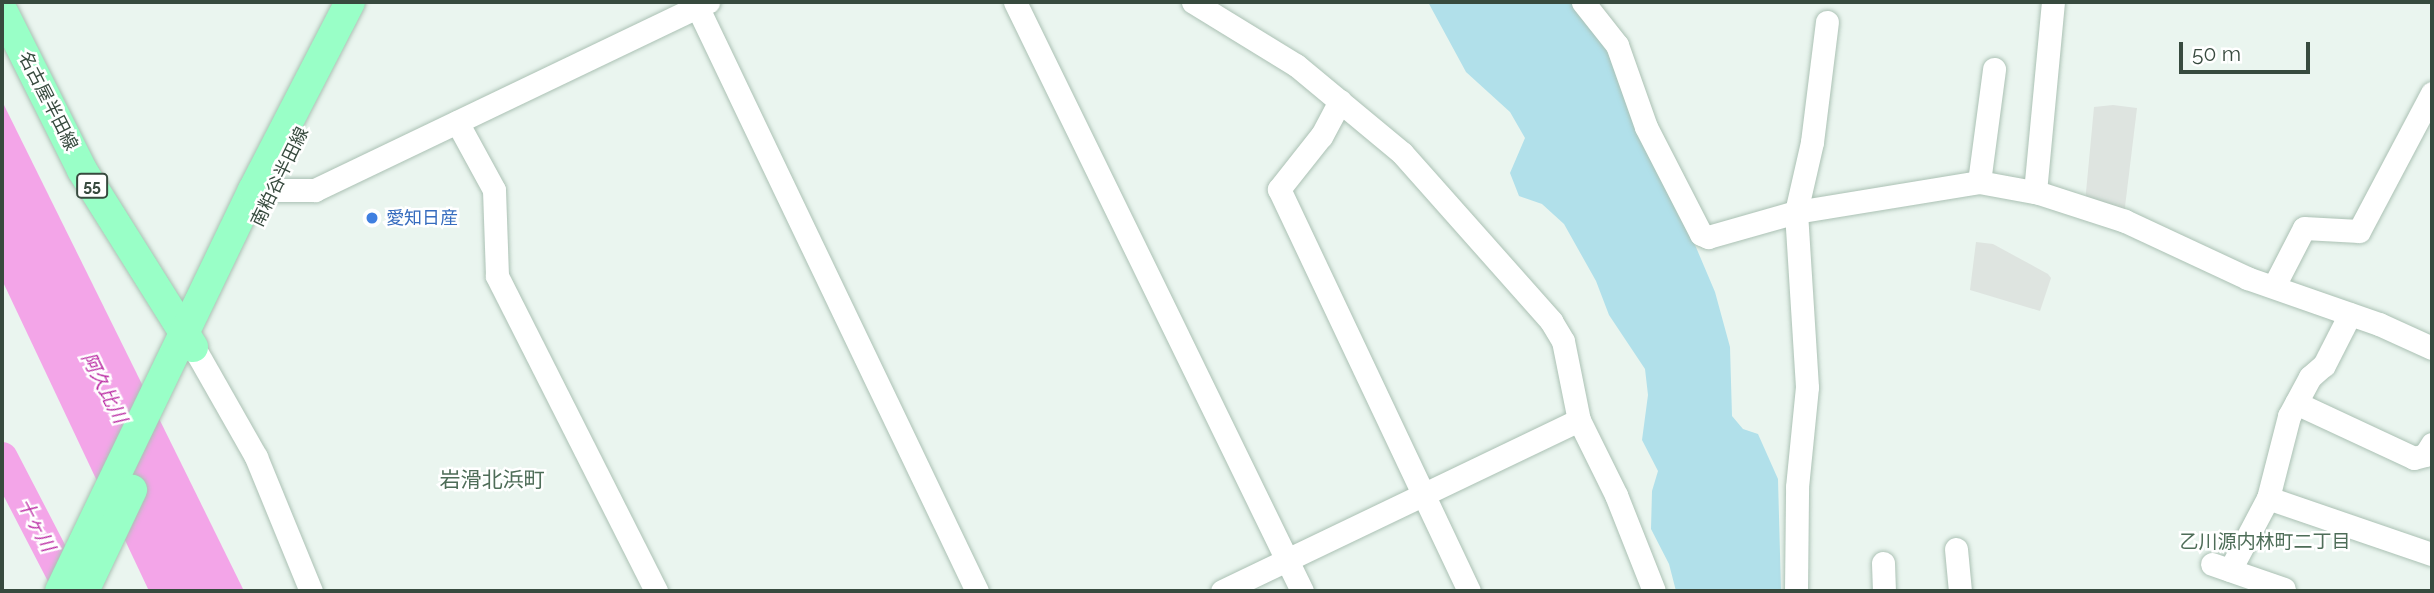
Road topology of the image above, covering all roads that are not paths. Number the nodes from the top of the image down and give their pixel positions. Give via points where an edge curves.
1 (350, 2) edge
2 (364, 2) edge
3 (1015, 2) edge
4 (1193, 2) edge
5 (1583, 2) edge
6 (2053, 2) edge
7 (700, 3) edge
8 (2, 10) edge
9 (1827, 22) dead end
10 (1994, 69) dead end
11 (2432, 93) edge
12 (1340, 102) junction
13 (457, 122) junction
14 (1979, 182) junction
15 (264, 189) junction
16 (2035, 192) junction
17 (1796, 212) junction
18 (2274, 286) junction
19 (2350, 314) junction
20 (191, 343) junction
21 (2432, 348) edge
22 (168, 392) junction
23 (2295, 403) junction
24 (1579, 420) junction
25 (2432, 444) edge
26 (1422, 492) junction
27 (2268, 498) junction
28 (1956, 549) dead end
29 (2432, 554) edge
30 (1287, 560) junction
31 (1883, 563) dead end
32 (2284, 589) dead end
33 (60, 591) edge
34 (84, 591) edge
35 (311, 591) edge
36 (656, 591) edge
37 (977, 591) edge
38 (1222, 591) edge
39 (1302, 591) edge
40 (1469, 591) edge
41 (1654, 591) edge
42 (1796, 591) edge
43 (1884, 591) edge
44 (1960, 591) edge

1 - 15 main road, 南粕谷半田線
2 - 15 main road, 南粕谷半田線
3 - 30 street
4 - 12 street via 1273,48
5 - 17 street via 1617,45 1646,127 1702,234 1708,237
6 - 16 street
7 - 13 street
7 - 37 street
8 - 20 main road, 名古屋半田線 / 55 via 82,170
9 - 17 street via 1812,142
10 - 14 street
11 - 18 street via 2359,231 2304,228
12 - 24 street via 1402,153 1551,321 1563,341
12 - 26 street via 1321,136 1279,189
13 - 15 street via 315,190
13 - 36 street via 494,190 497,276
14 - 16 street
14 - 17 street
15 - 20 main road, 南粕谷半田線
16 - 18 street via 2125,221
17 - 42 street via 1807,387 1797,486
18 - 19 street
19 - 21 street
19 - 23 street via 2324,365 2310,377
20 - 22 main road
20 - 35 street via 256,457
22 - 33 main road
22 - 34 main road
23 - 25 street via 2414,458 2425,455
23 - 27 street via 2280,440
24 - 26 street
24 - 41 street via 1616,495
26 - 30 street
26 - 40 street
27 - 29 street
27 - 32 street via 2221,567
28 - 44 street
30 - 38 street
30 - 39 street
31 - 43 street

